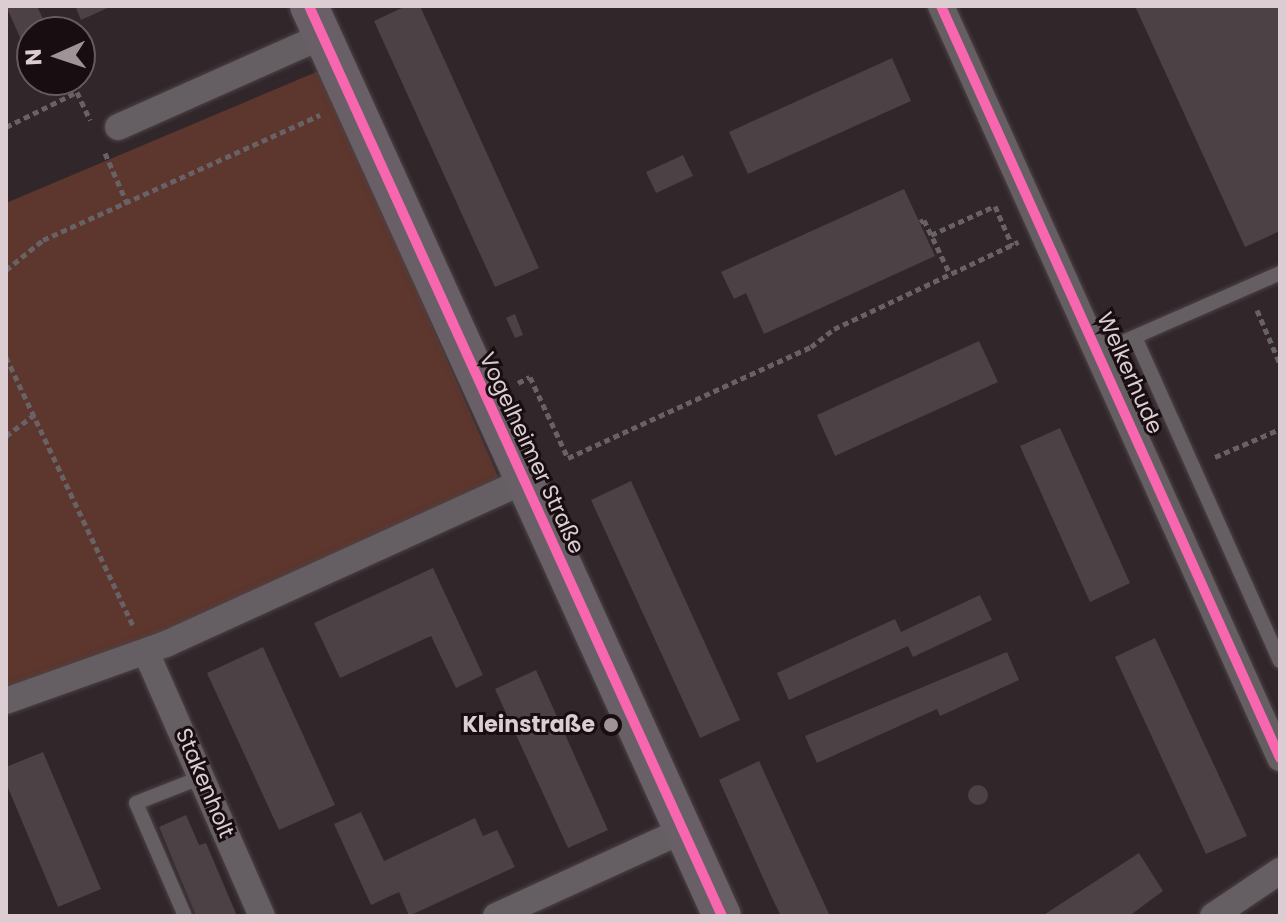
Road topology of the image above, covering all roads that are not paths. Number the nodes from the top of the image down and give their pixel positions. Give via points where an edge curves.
1 (941, 6) edge
2 (316, 21) edge
3 (108, 132) road end
4 (1280, 273) edge
5 (1135, 337) junction
6 (1098, 353) junction
7 (523, 481) junction
8 (146, 652) junction
9 (1280, 661) edge
10 (6, 701) edge
11 (1280, 758) edge
12 (202, 777) junction
13 (682, 831) junction
14 (1280, 871) edge
15 (185, 916) edge
16 (262, 916) edge
17 (496, 916) edge
18 (722, 916) edge
19 (1213, 916) edge

1 - 6 street, Welkerhude
2 - 3 street, Vogelheimer Straße
2 - 7 main road, Vogelheimer Straße
4 - 5 lane
5 - 6 lane
5 - 9 lane
6 - 11 street, Welkerhude
7 - 8 street
7 - 13 main road, Vogelheimer Straße
8 - 10 street
8 - 12 street, Stakenholt
12 - 15 lane via 136,803
12 - 16 street, Stakenholt
13 - 17 street
13 - 18 main road, Vogelheimer Straße
14 - 19 street

